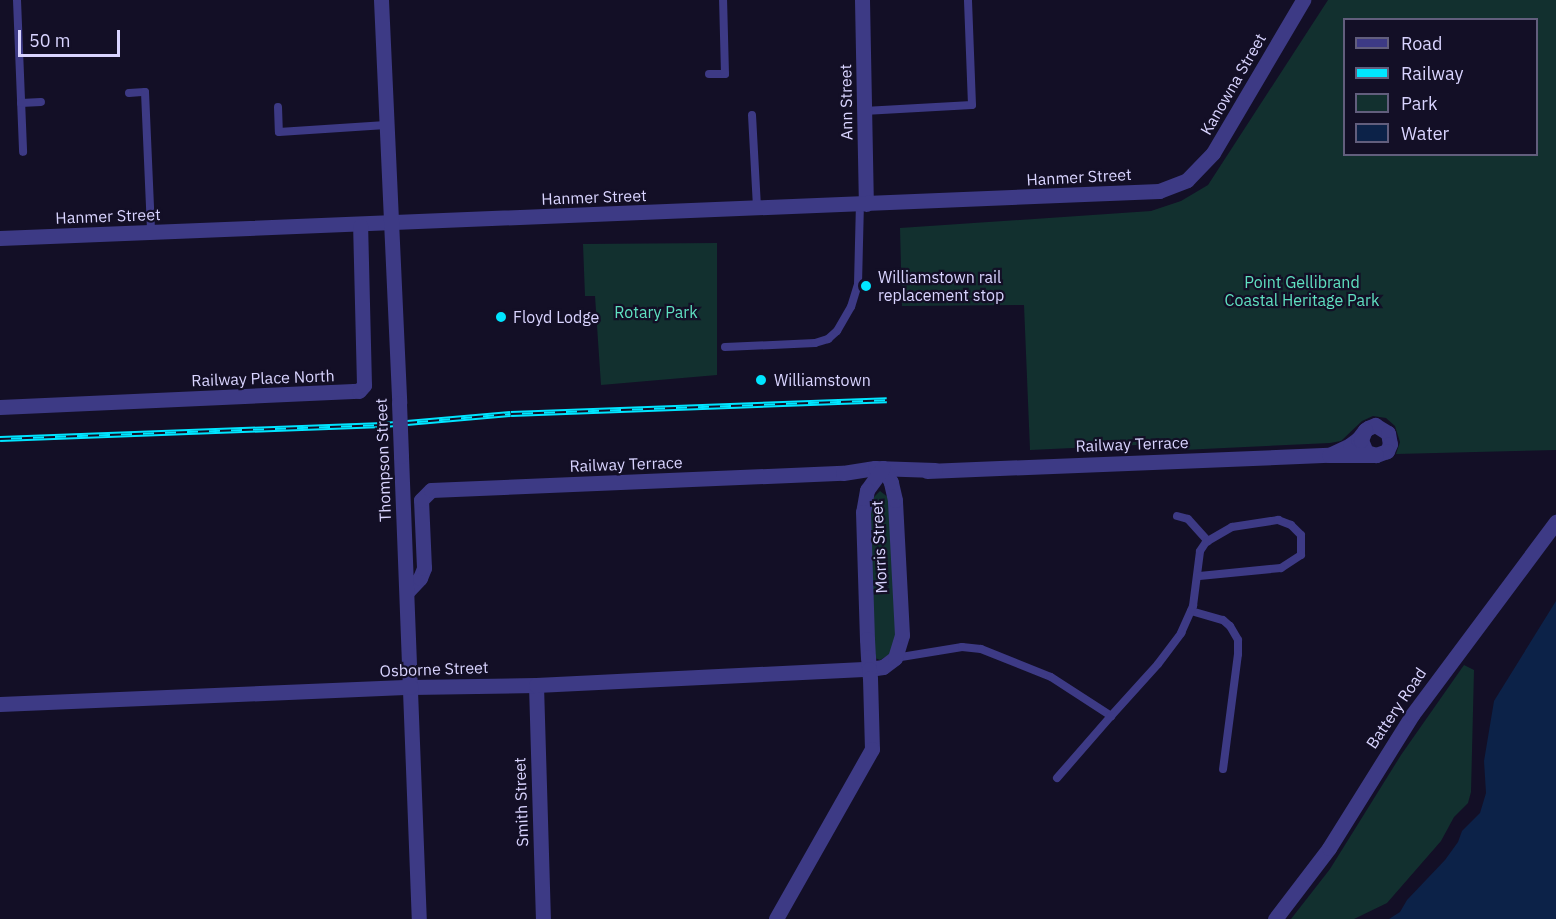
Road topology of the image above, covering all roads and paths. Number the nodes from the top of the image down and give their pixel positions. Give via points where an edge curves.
1 (17, 0) edge
2 (381, 0) edge
3 (723, 0) edge
4 (862, 0) edge
5 (968, 0) edge
6 (1303, 0) edge
7 (708, 74) dead end
8 (129, 93) dead end
9 (41, 102) dead end
10 (21, 103) junction
11 (278, 107) dead end
12 (864, 111) junction
13 (752, 115) dead end
14 (386, 125) junction
15 (23, 152) dead end
16 (1187, 180) joint
17 (863, 204) junction
18 (757, 208) junction
19 (391, 223) junction
20 (360, 226) junction
21 (151, 232) junction
22 (0, 238) edge
23 (725, 347) dead end
24 (0, 407) edge
25 (1365, 430) junction
26 (1329, 455) junction
27 (1376, 455) junction
28 (883, 468) junction
29 (935, 470) junction
30 (895, 500) junction
31 (1177, 516) dead end
32 (1556, 522) edge
33 (1208, 541) junction
34 (1199, 576) junction
35 (407, 592) junction
36 (1191, 612) junction
37 (895, 658) junction
38 (869, 669) junction
39 (536, 685) junction
40 (411, 687) junction
41 (0, 704) edge
42 (1111, 716) junction
43 (1223, 769) dead end
44 (1057, 778) dead end
45 (419, 919) edge
46 (543, 919) edge
47 (776, 919) edge
48 (1275, 919) edge

1 - 10 lane
2 - 14 street, Thompson Street
3 - 7 lane via 725,74
4 - 12 street, Ann Street
5 - 12 lane via 972,105
6 - 16 street, Kanowna Street via 1218,147
8 - 21 lane via 145,93
9 - 10 lane
10 - 15 lane
11 - 14 lane via 279,132
12 - 17 street, Ann Street
13 - 18 lane
14 - 19 street, Thompson Street
16 - 17 street, Hanmer Street via 1152,192
17 - 18 street, Hanmer Street
17 - 23 lane via 858,284 837,331 815,343
18 - 19 street, Hanmer Street
19 - 20 street, Hanmer Street
19 - 35 street, Thompson Street, bridge
20 - 21 street, Hanmer Street
20 - 24 street, Railway Place North via 364,386 359,391
21 - 22 street, Hanmer Street
25 - 26 street, Railway Terrace via 1353,443
25 - 27 street via 1362,446
25 - 27 street via 1375,425 1389,433 1389,447
26 - 27 street, Railway Terrace
26 - 29 street, Railway Terrace
28 - 29 street, Railway Terrace
28 - 30 street, Morris Street
28 - 35 street, Railway Terrace via 843,473 431,490 422,500 424,568
28 - 38 street, Morris Street via 867,490 863,512
29 - 30 street, Railway Terrace via 898,476
30 - 37 street, Morris Street via 902,635
31 - 33 lane via 1188,519
32 - 48 street, Battery Road via 1412,714 1329,848
33 - 34 lane via 1200,551
33 - 34 lane via 1232,527 1278,520 1300,533 1302,550 1299,558 1274,570
34 - 36 lane
35 - 40 street, Thompson Street
36 - 42 lane via 1170,650
36 - 43 lane via 1223,620 1238,640
37 - 38 street via 883,667
37 - 42 lane via 976,648 1051,676
38 - 39 street, Osborne Street
38 - 47 street, Morris Street via 871,752
39 - 40 street, Osborne Street
39 - 46 street, Smith Street
40 - 41 street, Osborne Street
40 - 45 street, Thompson Street
42 - 44 lane

